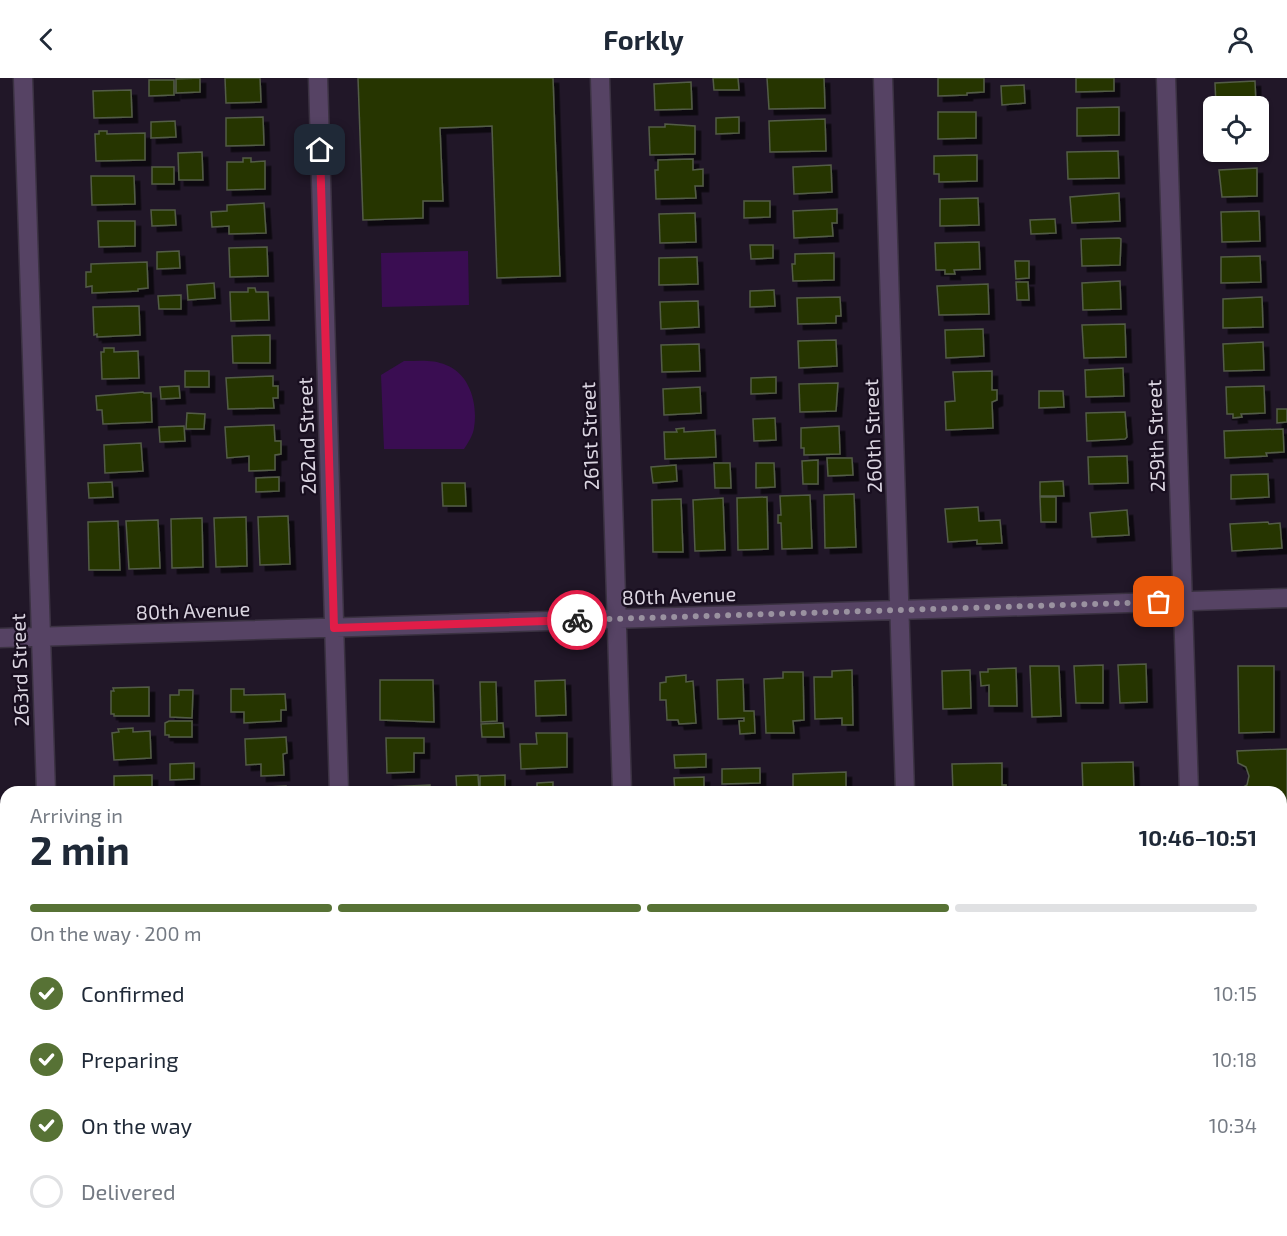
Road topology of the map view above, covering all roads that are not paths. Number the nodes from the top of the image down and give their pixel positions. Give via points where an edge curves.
1 (24, 78) edge
2 (318, 78) edge
3 (600, 78) edge
4 (883, 78) edge
5 (1166, 78) edge
6 (1287, 598) edge
7 (1183, 602) junction
8 (900, 610) junction
9 (617, 619) junction
10 (334, 628) junction
11 (41, 637) junction
12 (0, 638) edge
13 (46, 786) edge
14 (339, 786) edge
15 (622, 786) edge
16 (905, 786) edge
17 (1189, 786) edge

1 - 11 street, 263rd Street
2 - 10 street, 262nd Street
3 - 9 street, 261st Street
4 - 8 street, 260th Street
5 - 7 street, 259th Street
6 - 7 street, 80th Avenue
7 - 8 street, 80th Avenue
7 - 17 street, 259th Street
8 - 9 street, 80th Avenue
8 - 16 street, 260th Street
9 - 10 street, 80th Avenue
9 - 15 street, 261st Street
10 - 11 street, 80th Avenue
10 - 14 street, 262nd Street
11 - 12 street, 80th Avenue
11 - 13 street, 263rd Street

